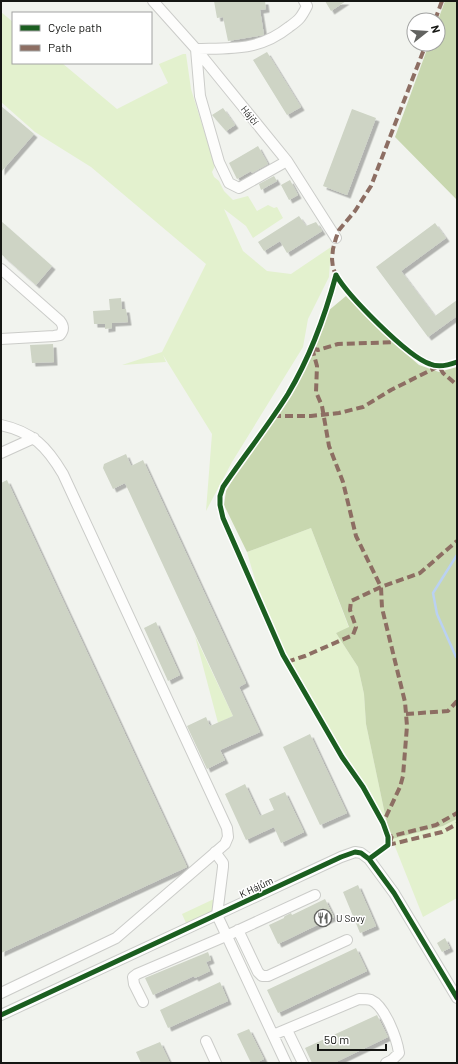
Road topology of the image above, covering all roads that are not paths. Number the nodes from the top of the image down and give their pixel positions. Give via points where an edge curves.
1 (153, 1) edge
2 (304, 1) edge
3 (196, 49) junction
4 (287, 161) junction
5 (336, 238) dead end
6 (1, 268) edge
7 (1, 339) edge
8 (1, 425) edge
9 (34, 438) junction
10 (1, 453) edge
11 (215, 852) junction
12 (315, 895) dead end
13 (217, 915) junction
14 (238, 930) junction
15 (226, 936) junction
16 (347, 940) dead end
17 (454, 985) edge
18 (1, 993) edge
19 (457, 998) edge
20 (143, 1002) dead end
21 (1, 1015) edge
22 (287, 1030) junction
23 (273, 1035) junction
24 (206, 1041) dead end
25 (216, 1063) edge
26 (286, 1063) edge
27 (303, 1063) edge
28 (386, 1063) edge

1 - 3 street, Hájčí
2 - 3 street via 307,6 302,17 267,42 242,48
3 - 4 street, Hájčí
3 - 4 street via 200,96 219,162 229,183 239,188
4 - 5 street, Hájčí
6 - 7 street via 45,306 63,324 63,328 60,335
8 - 9 street
9 - 10 street
9 - 11 street via 45,447 63,474 226,828 227,840
11 - 13 street via 223,863
11 - 18 street via 116,938
12 - 14 street
13 - 15 street
13 - 17 street, K Hájům via 341,857 355,852 361,853 369,859 394,893
13 - 21 street, K Hájům
14 - 15 street
14 - 16 street via 262,976 268,976
15 - 20 street via 133,977
15 - 23 street
17 - 19 street, K Hájům
22 - 23 street
22 - 27 street
22 - 28 street via 359,999 371,1000 381,1007 397,1042 399,1052
23 - 26 street
24 - 25 street

